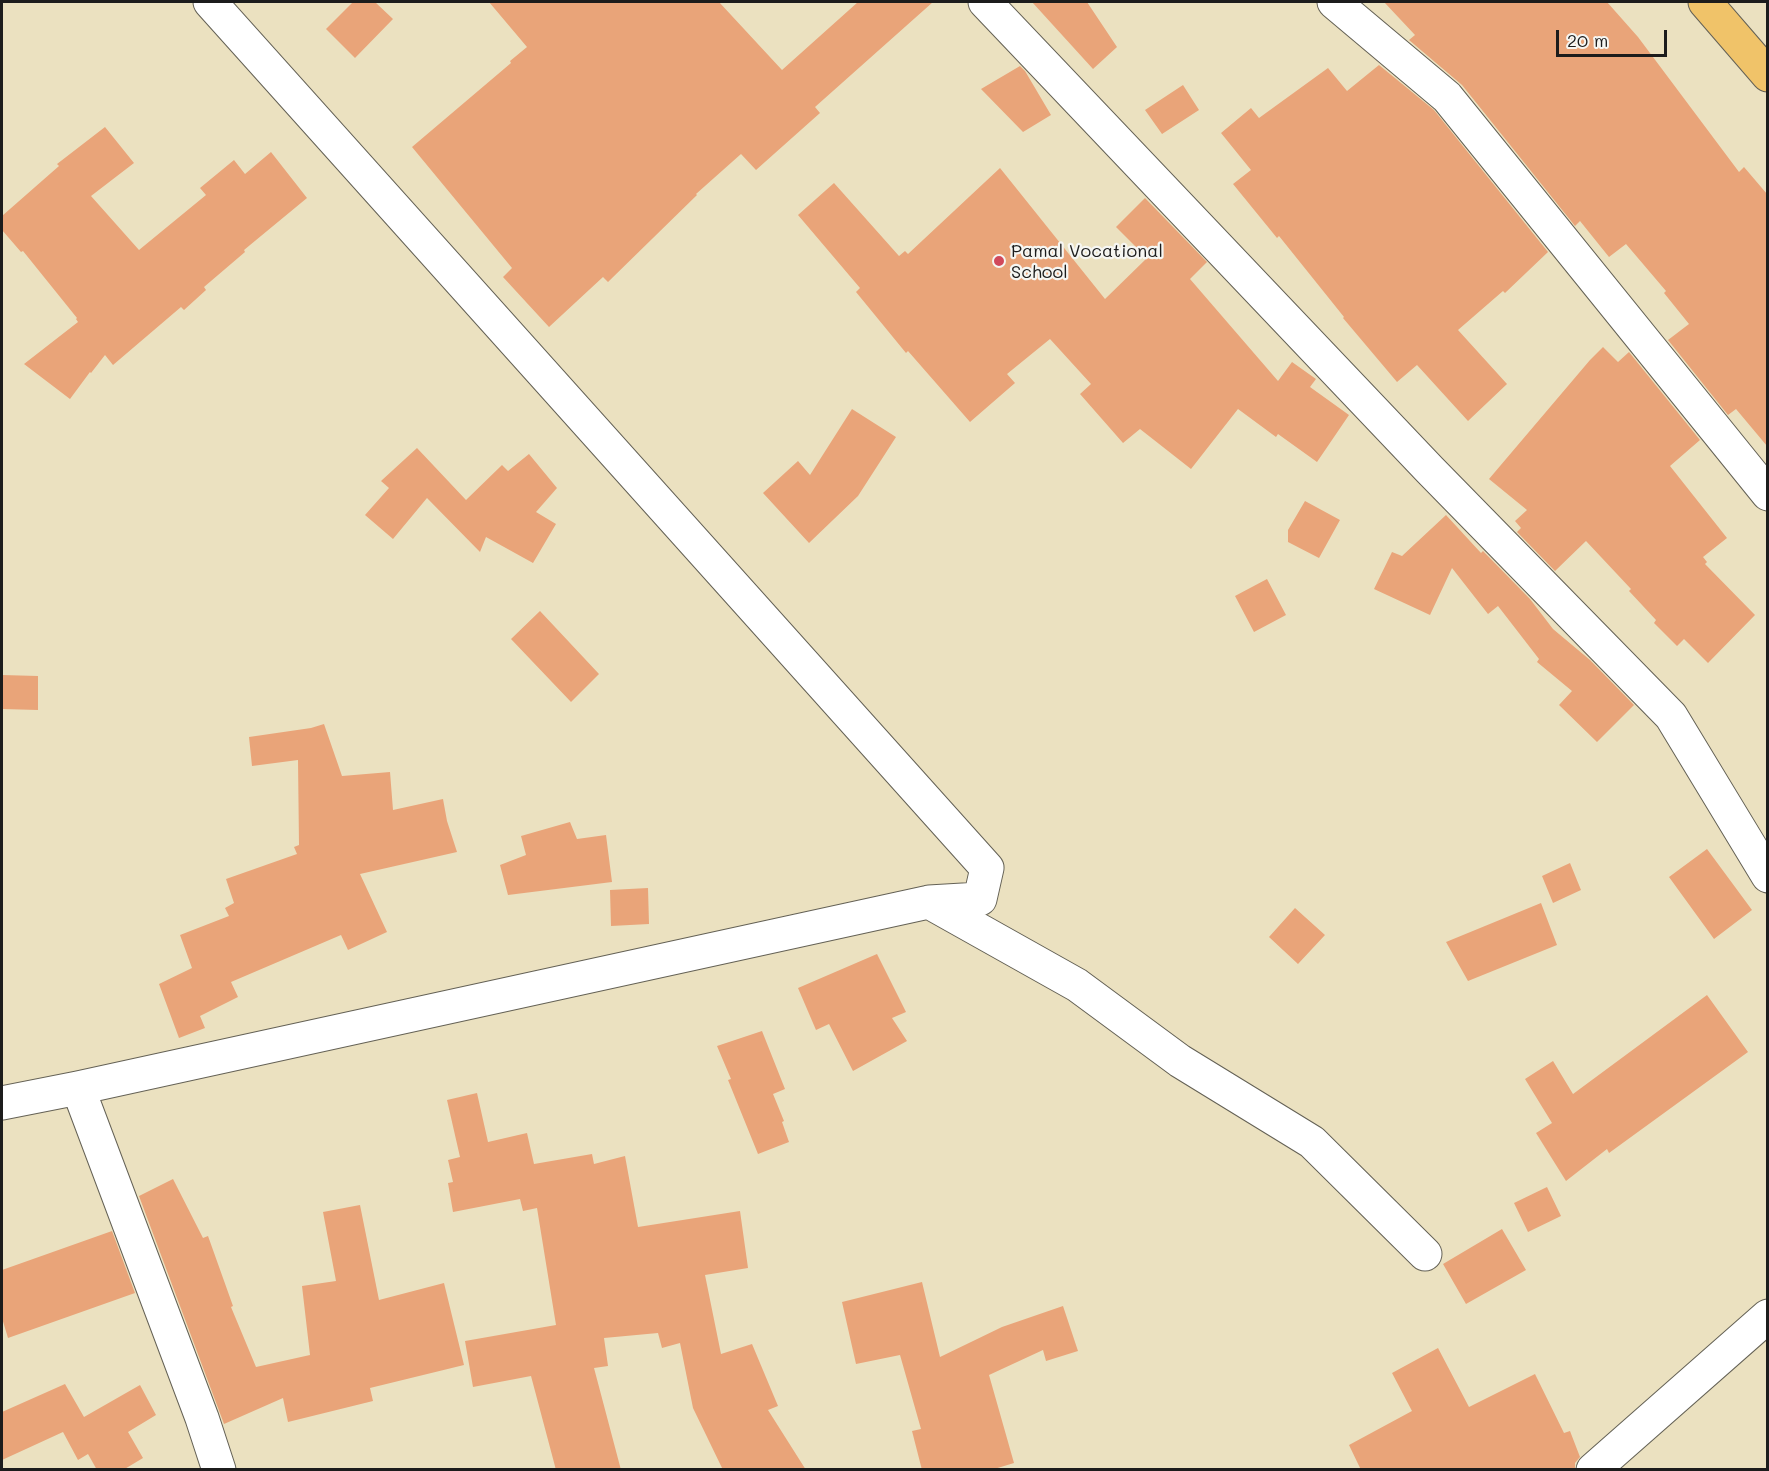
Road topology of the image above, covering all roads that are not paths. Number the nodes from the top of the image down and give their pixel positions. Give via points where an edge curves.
1 (210, 2) edge
2 (985, 2) edge
3 (1334, 2) edge
4 (1705, 2) edge
5 (1767, 75) edge
6 (1767, 494) edge
7 (1767, 876) edge
8 (929, 902) junction
9 (78, 1088) junction
10 (2, 1103) edge
11 (1425, 1254) dead end
12 (1767, 1316) edge
13 (219, 1470) edge
14 (1593, 1470) edge

1 - 8 street via 987,868 980,898
2 - 7 street via 1430,470 1671,716
3 - 6 street via 1447,97
4 - 5 main road
8 - 9 street
8 - 11 street via 1077,984 1180,1061 1312,1142
9 - 10 street
9 - 13 street
12 - 14 street

